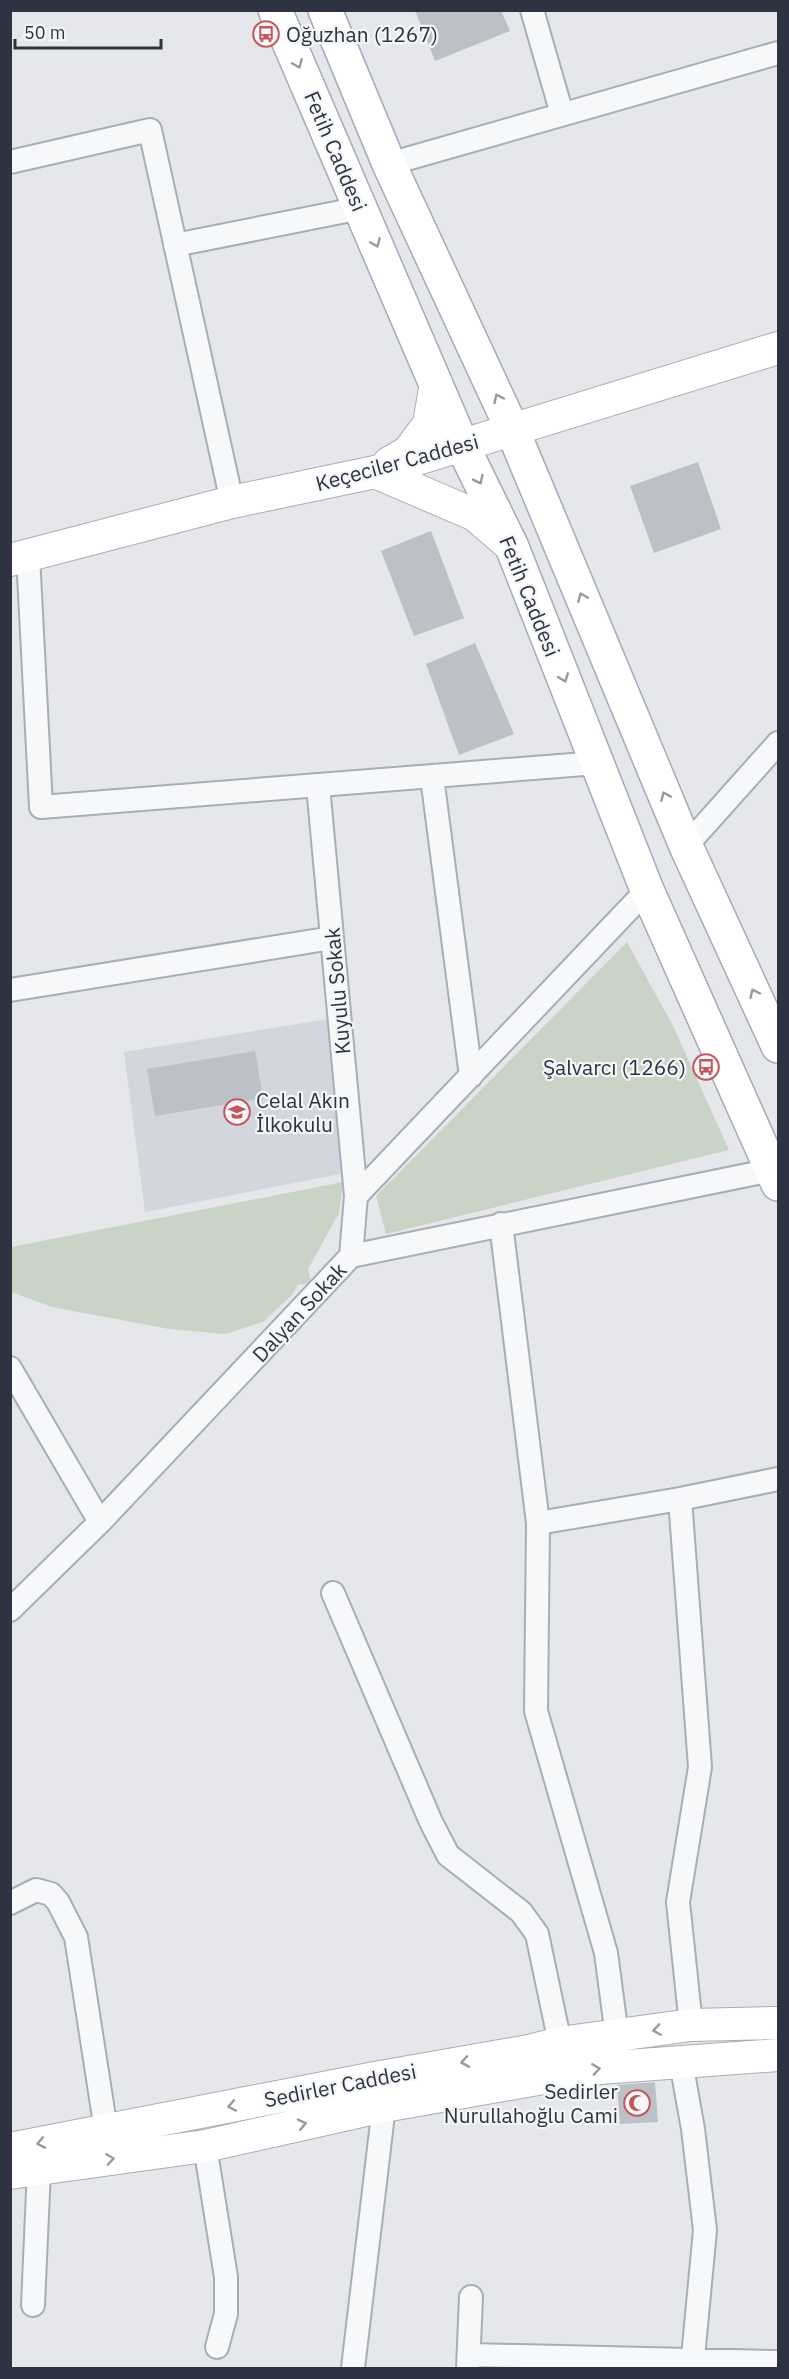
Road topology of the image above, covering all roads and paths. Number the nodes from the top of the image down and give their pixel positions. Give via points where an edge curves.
1 (275, 10) edge
2 (325, 10) edge
3 (532, 10) edge
4 (778, 52) edge
5 (562, 114) junction
6 (10, 162) edge
7 (389, 164) junction
8 (360, 208) junction
9 (175, 245) junction
10 (776, 355) edge
11 (436, 383) junction
12 (512, 429) junction
13 (462, 445) junction
14 (375, 472) junction
15 (232, 502) junction
16 (512, 547) junction
17 (19, 557) edge
18 (778, 743) edge
19 (597, 763) junction
20 (432, 777) junction
21 (318, 786) junction
22 (686, 846) junction
23 (647, 890) junction
24 (332, 938) junction
25 (10, 990) edge
26 (778, 1046) edge
27 (471, 1076) junction
28 (775, 1177) edge
29 (356, 1196) junction
30 (501, 1224) junction
31 (351, 1256) junction
32 (10, 1368) edge
33 (778, 1479) edge
34 (680, 1499) junction
35 (100, 1522) junction
36 (538, 1523) junction
37 (333, 1593) dead end
38 (10, 1610) edge
39 (10, 1903) edge
40 (778, 2023) edge
41 (692, 2025) junction
42 (618, 2036) junction
43 (560, 2043) junction
44 (778, 2055) edge
45 (681, 2062) junction
46 (380, 2092) junction
47 (106, 2130) junction
48 (205, 2146) junction
49 (10, 2149) edge
50 (25, 2171) edge
51 (471, 2297) dead end
52 (33, 2305) dead end
53 (217, 2348) dead end
54 (469, 2362) edge
55 (775, 2364) edge
56 (692, 2365) edge
57 (353, 2368) edge

1 -> 8 main road, Fetih Caddesi
2 - 7 main road
3 - 5 street
4 - 5 street
5 - 7 street
6 - 9 street via 150,130
12 -> 7 main road
8 - 9 street
8 -> 11 main road, Fetih Caddesi
9 - 15 street
10 - 12 main road, Keçeciler Caddesi
11 - 13 main road, Fetih Caddesi
11 - 14 main road via 429,424 408,452
12 - 13 main road, Keçeciler Caddesi
22 -> 12 main road
13 - 14 main road, Keçeciler Caddesi
13 -> 16 main road, Fetih Caddesi
14 - 15 main road, Keçeciler Caddesi
14 - 16 main road via 475,515
15 - 17 main road, Keçeciler Caddesi
16 -> 19 main road, Fetih Caddesi
17 - 21 street via 41,807
18 - 22 street
19 - 20 street
19 - 23 main road, Fetih Caddesi
20 - 21 street
20 - 27 street
21 - 24 street, Kuyulu Sokak
26 -> 22 main road
23 - 27 street
23 - 28 main road, Fetih Caddesi
24 - 25 street
24 - 29 street, Kuyulu Sokak
27 - 29 street
28 - 30 street
29 - 31 street, Dalyan Sokak
30 - 31 street
30 - 36 street
31 - 35 street, Dalyan Sokak
32 - 35 street
33 - 34 street
34 - 36 street
34 - 41 street via 700,1767 678,1902
35 - 38 street, Dalyan Sokak
36 - 42 street via 536,1711 606,1953
37 - 43 street via 448,1855 521,1912 537,1934
39 - 47 street via 36,1890 51,1894 76,1937
40 - 41 main road, Sedirler Caddesi
41 -> 42 main road, Sedirler Caddesi
42 - 43 main road, Sedirler Caddesi
43 -> 46 main road, Sedirler Caddesi
44 - 45 main road, Sedirler Caddesi
46 -> 45 main road, Sedirler Caddesi
45 - 56 street via 705,2230
46 -> 47 main road, Sedirler Caddesi
48 -> 46 main road, Sedirler Caddesi
46 - 57 street
47 -> 49 main road, Sedirler Caddesi
50 -> 48 main road, Sedirler Caddesi
48 - 53 street via 226,2277 226,2314
50 - 52 street
51 - 54 street
54 - 56 street
55 - 56 street

